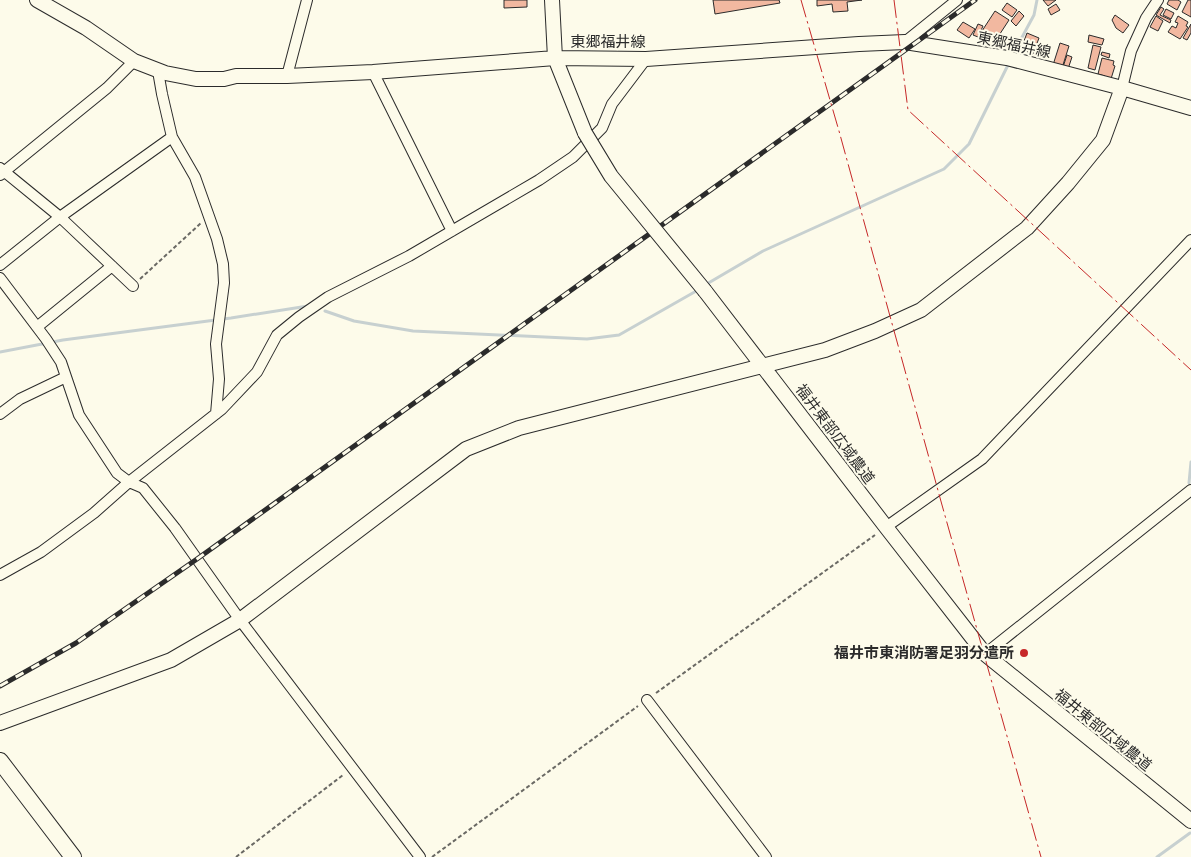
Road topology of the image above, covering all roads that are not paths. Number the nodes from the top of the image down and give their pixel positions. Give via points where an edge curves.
1 (37, 0) edge
2 (307, 0) edge
3 (552, 0) edge
4 (957, 0) edge
5 (1158, 0) edge
6 (905, 42) junction
7 (555, 58) junction
8 (646, 59) junction
9 (134, 61) junction
10 (158, 71) junction
11 (373, 72) junction
12 (288, 76) junction
13 (1122, 88) junction
14 (1191, 108) edge
15 (172, 137) junction
16 (1, 172) edge
17 (60, 217) junction
18 (452, 231) junction
19 (1191, 240) edge
20 (0, 265) edge
21 (112, 266) junction
22 (0, 278) edge
23 (133, 286) road end
24 (37, 327) junction
25 (762, 365) junction
26 (66, 377) junction
27 (0, 414) edge
28 (216, 414) junction
29 (129, 482) junction
30 (1191, 490) edge
31 (886, 527) junction
32 (0, 575) edge
33 (240, 620) junction
34 (985, 654) junction
35 (647, 700) road end
36 (0, 724) edge
37 (0, 761) edge
38 (1191, 821) edge
39 (73, 857) edge
40 (420, 857) edge
41 (766, 857) edge

1 - 9 street, 東郷福井線
2 - 12 street
3 - 7 street, 福井東部広域農道
4 - 6 street
5 - 13 street via 1131,52
6 - 8 street, 東郷福井線
6 - 13 street, 東郷福井線 via 1007,58
7 - 8 street, 東郷福井線
7 - 11 street, 東郷福井線
7 - 25 street, 福井東部広域農道, bridge via 585,133 611,176
8 - 18 street via 612,104 602,128 573,157
9 - 10 street, 東郷福井線
9 - 16 street via 108,88
10 - 12 street, 東郷福井線 via 196,79
10 - 15 street
11 - 12 street, 東郷福井線
11 - 18 street
13 - 14 street, 東郷福井線
13 - 25 street via 1104,140 1020,234 921,310 825,350
15 - 17 street
15 - 28 street via 195,177 223,264 224,283 216,344 219,379
16 - 17 street
17 - 20 street
17 - 21 street
18 - 28 street via 328,297 299,317 277,335 257,372
19 - 31 street via 982,459
21 - 23 street
21 - 24 street
22 - 24 street
24 - 26 street via 61,362
25 - 31 street, 福井東部広域農道
25 - 33 street via 519,428 466,449
26 - 27 street via 20,399
26 - 29 street via 80,415 117,473
28 - 29 street
29 - 32 street via 41,552
29 - 33 street via 143,488 176,528
30 - 34 street
31 - 34 street, 福井東部広域農道
33 - 36 street via 171,660
33 - 40 street
34 - 38 street, 福井東部広域農道
35 - 41 street
37 - 39 main road

